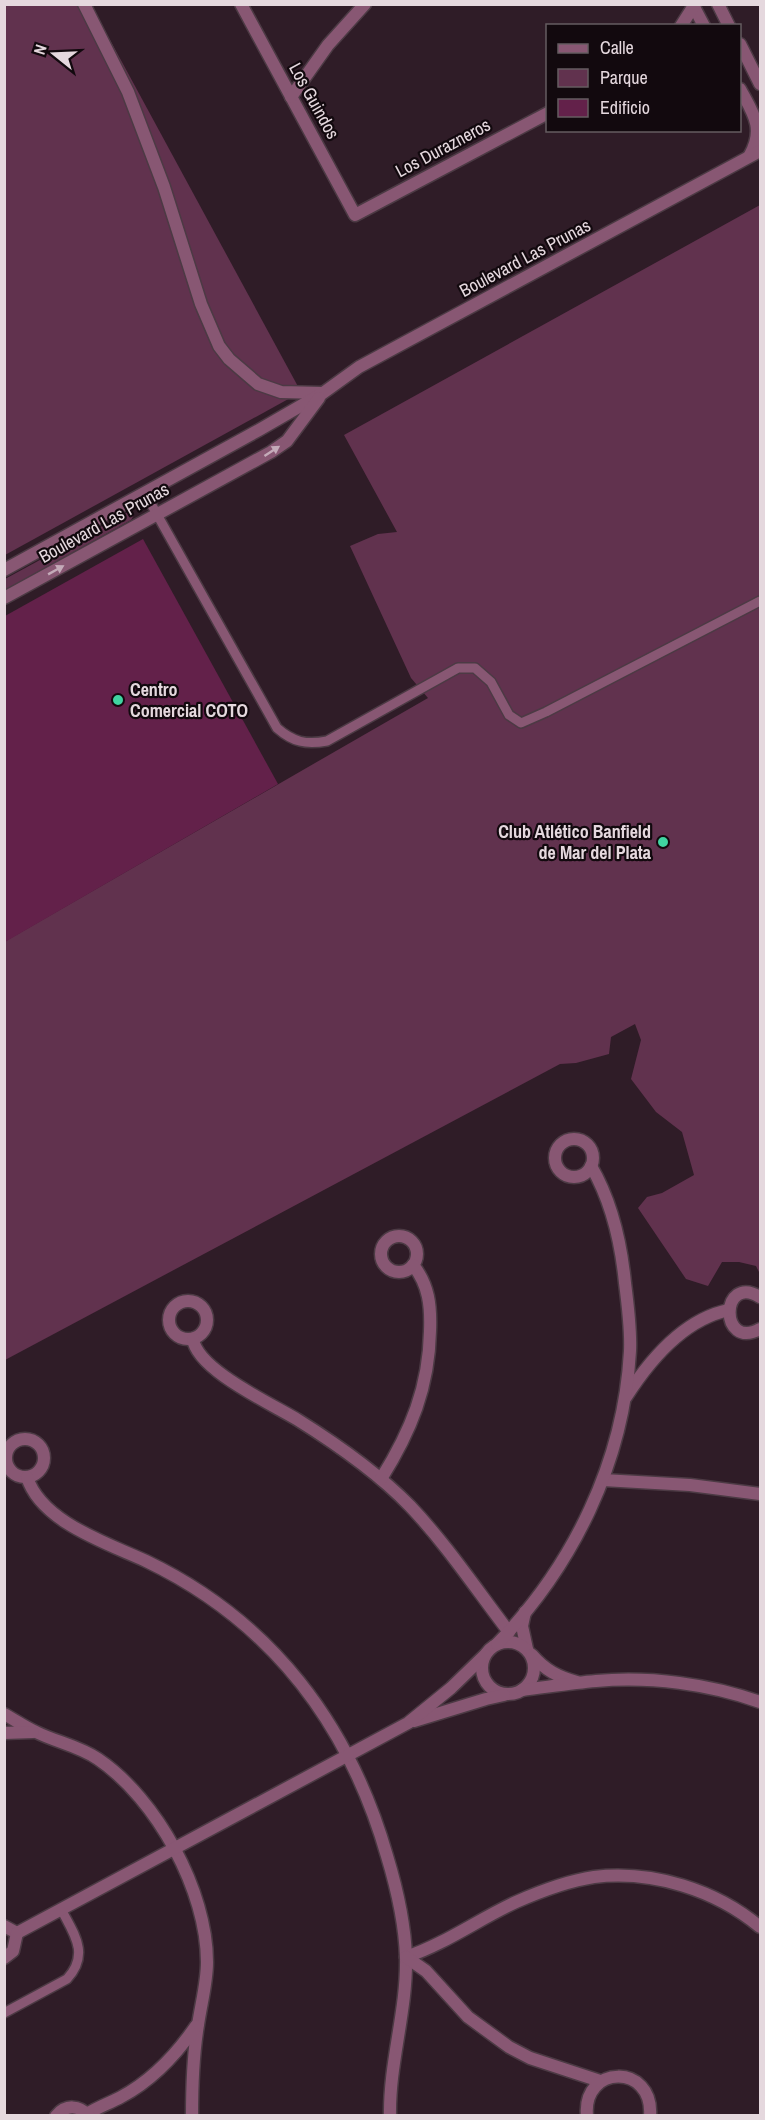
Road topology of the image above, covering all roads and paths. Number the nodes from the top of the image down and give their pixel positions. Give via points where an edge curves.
1 (84, 4) edge
2 (241, 4) edge
3 (365, 4) edge
4 (718, 4) edge
5 (695, 6) edge
6 (682, 24) edge
7 (703, 24) edge
8 (728, 24) edge
9 (741, 46) edge
10 (760, 84) edge
11 (741, 90) edge
12 (291, 97) junction
13 (546, 114) edge
14 (760, 151) edge
15 (748, 159) junction
16 (355, 215) joint
17 (323, 393) junction
18 (146, 492) junction
19 (157, 515) junction
20 (4, 570) edge
21 (4, 598) edge
22 (760, 601) edge
23 (591, 1166) dead end
24 (413, 1265) dead end
25 (760, 1297) edge
26 (729, 1310) junction
27 (760, 1329) edge
28 (193, 1339) dead end
29 (625, 1398) junction
30 (27, 1477) dead end
31 (381, 1479) junction
32 (603, 1480) junction
33 (760, 1494) edge
34 (525, 1612) junction
35 (508, 1632) junction
36 (496, 1644) junction
37 (529, 1652) junction
38 (485, 1655) junction
39 (584, 1683) junction
40 (522, 1690) junction
41 (508, 1695) junction
42 (760, 1702) edge
43 (4, 1714) edge
44 (408, 1723) junction
45 (37, 1732) junction
46 (4, 1733) edge
47 (347, 1755) junction
48 (174, 1850) junction
49 (60, 1909) junction
50 (4, 1926) edge
51 (760, 1928) edge
52 (18, 1933) junction
53 (406, 1957) junction
54 (4, 1958) edge
55 (4, 2013) edge
56 (198, 2022) junction
57 (600, 2081) junction
58 (88, 2114) edge
59 (56, 2115) edge
60 (192, 2115) edge
61 (390, 2115) edge
62 (587, 2115) edge
63 (650, 2115) edge

1 - 17 street via 128,92 219,346 258,384 281,392
2 - 12 street, Los Guindos
3 - 12 street via 328,45
4 - 8 street
5 - 6 street
5 - 7 street
9 - 10 street
11 - 15 street via 758,121 758,143
12 - 16 street, Los Guindos
13 - 16 street, Los Durazneros
14 - 15 street, Boulevard Las Prunas
15 - 17 street, Boulevard Las Prunas via 359,367
17 - 18 street, Boulevard Las Prunas
19 -> 17 street, Boulevard Las Prunas via 287,441
18 - 19 lane
18 - 20 street, Boulevard Las Prunas
21 -> 19 street, Boulevard Las Prunas
19 - 22 lane via 277,728 300,743 327,741 459,668 475,668 491,682 509,715 521,723
23 - 29 street via 605,1191 624,1271 630,1351
24 - 31 street via 426,1286 429,1300 428,1371 406,1435
25 - 26 street via 753,1293 740,1295 734,1298
26 - 27 street via 731,1323 741,1331
26 - 29 street via 714,1313 679,1336 645,1369
28 - 31 street via 198,1354 219,1372 325,1437
29 - 32 street
30 - 47 street via 38,1498 70,1524 206,1593 260,1637 307,1692
31 - 35 street via 449,1551
32 - 33 street
32 - 34 street via 578,1535
34 - 35 street
34 - 37 street via 522,1634
35 - 36 street
36 - 37 street via 513,1642
36 - 38 street
37 - 39 street via 557,1676
37 - 40 street via 534,1664 532,1678
38 - 41 street via 484,1679 494,1690
38 - 44 street
39 - 40 street
39 - 42 street via 657,1681 722,1691
40 - 41 street
41 - 44 street
43 - 45 street
44 - 47 street
45 - 46 street
45 - 48 street via 76,1747 113,1770 143,1803
47 - 48 street
47 - 53 street via 388,1857
48 - 49 street
48 - 56 street via 198,1904 204,1934 207,1961
49 - 52 street
49 - 55 lane via 80,1953 74,1971 67,1979
50 - 52 street
51 - 53 street via 731,1906 706,1894 647,1878 615,1876 541,1892 431,1949
52 - 54 street via 13,1951
53 - 57 street via 426,1971 468,2017 509,2047
53 - 61 street
56 - 58 street via 177,2052 152,2077
56 - 60 street
57 - 62 street via 588,2097
57 - 63 street via 622,2076 641,2085 648,2094
58 - 59 street via 72,2107

